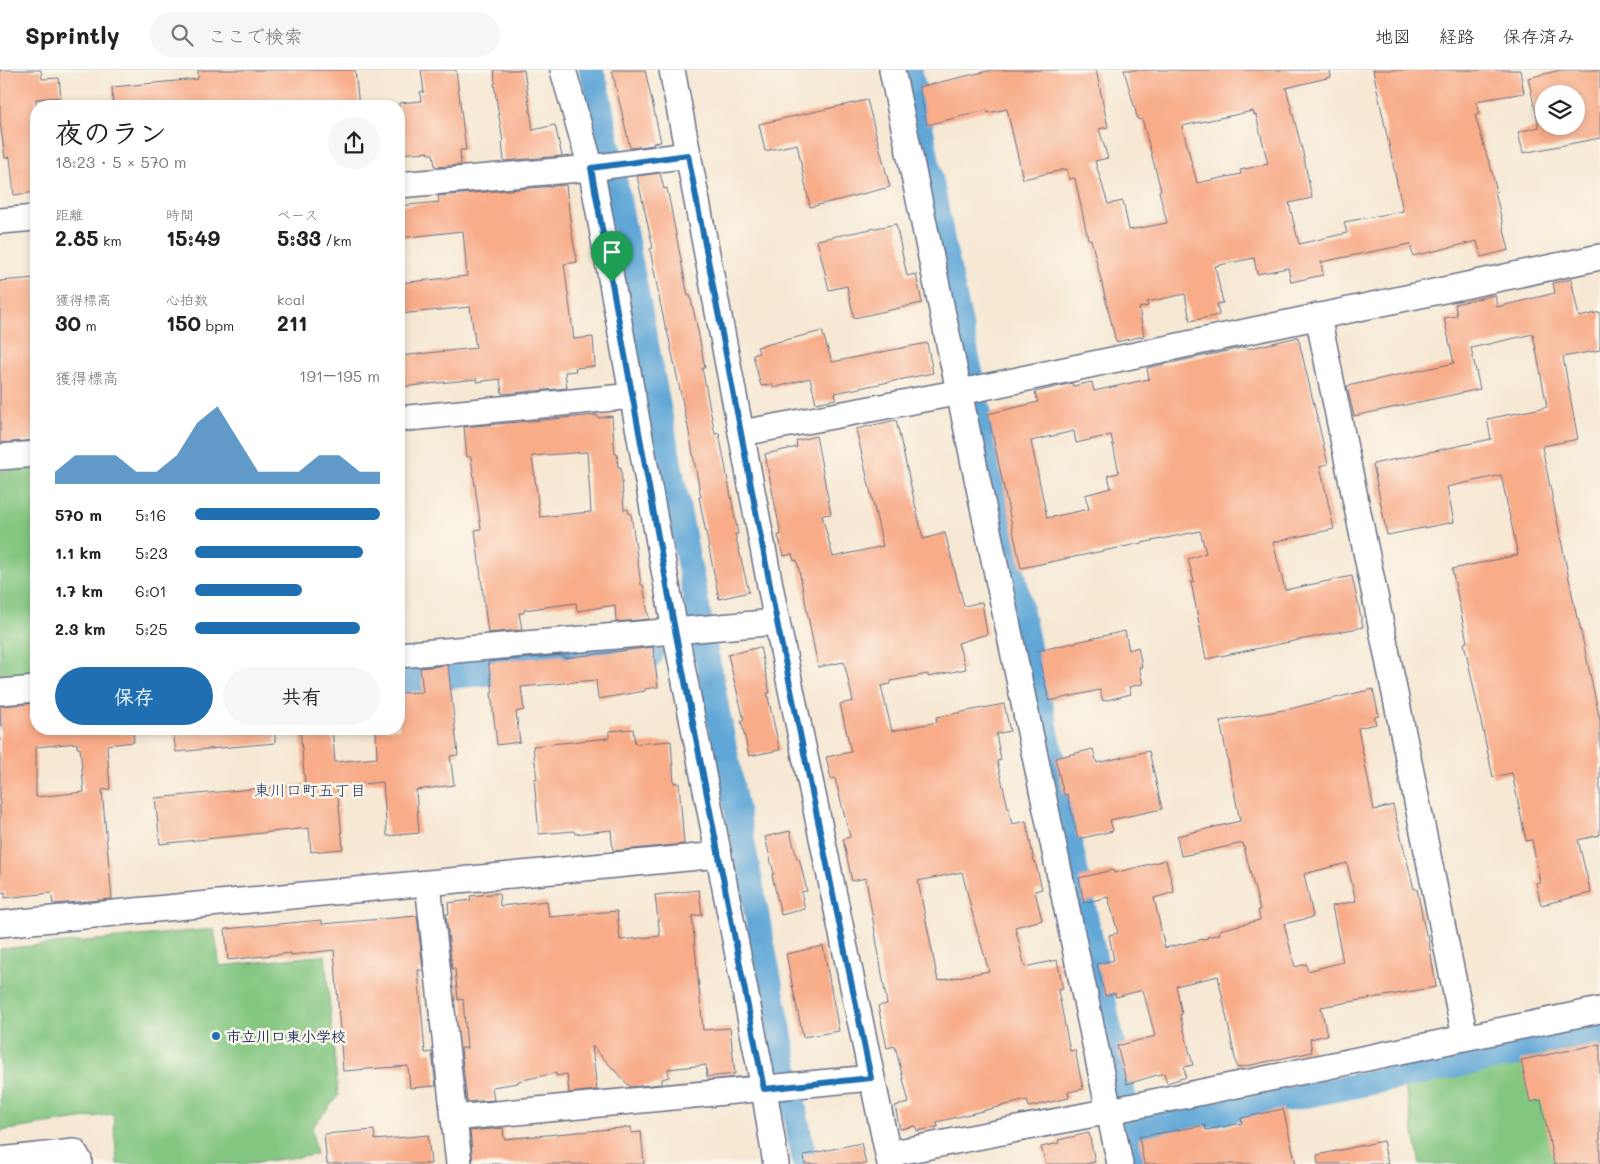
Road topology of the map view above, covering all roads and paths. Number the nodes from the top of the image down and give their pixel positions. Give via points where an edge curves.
1 (563, 70) edge
2 (672, 70) edge
3 (892, 70) edge
4 (688, 155) junction
5 (591, 168) junction
6 (405, 184) edge
7 (30, 218) edge
8 (0, 221) edge
9 (1600, 257) edge
10 (1318, 316) junction
11 (960, 392) junction
12 (633, 396) junction
13 (405, 417) edge
14 (742, 433) junction
15 (30, 454) edge
16 (0, 457) edge
17 (777, 622) junction
18 (675, 630) junction
19 (405, 654) edge
20 (30, 690) edge
21 (0, 692) edge
22 (719, 856) junction
23 (428, 884) junction
24 (0, 924) edge
25 (1600, 1010) edge
26 (1465, 1038) junction
27 (871, 1078) junction
28 (764, 1089) junction
29 (1110, 1111) junction
30 (454, 1118) junction
31 (889, 1159) edge
32 (0, 1160) edge
33 (79, 1164) edge
34 (459, 1164) edge
35 (776, 1164) edge
36 (1120, 1164) edge

1 - 5 street
2 - 4 street
3 - 11 street
4 - 5 street
4 - 14 street
5 - 6 street
5 - 12 street
7 - 8 street
9 - 10 street
10 - 11 street
10 - 26 street
11 - 14 street
11 - 29 street
12 - 13 street
12 - 18 street
14 - 17 street
15 - 16 street
17 - 18 street
17 - 27 street
18 - 19 street
18 - 22 street
20 - 21 street
22 - 23 street
22 - 28 street
23 - 24 street
23 - 30 street
25 - 26 street
26 - 29 street
27 - 28 street
27 - 31 street
28 - 30 street
28 - 35 street
29 - 31 street
29 - 36 street
30 - 34 street
32 - 33 street via 74,1152

